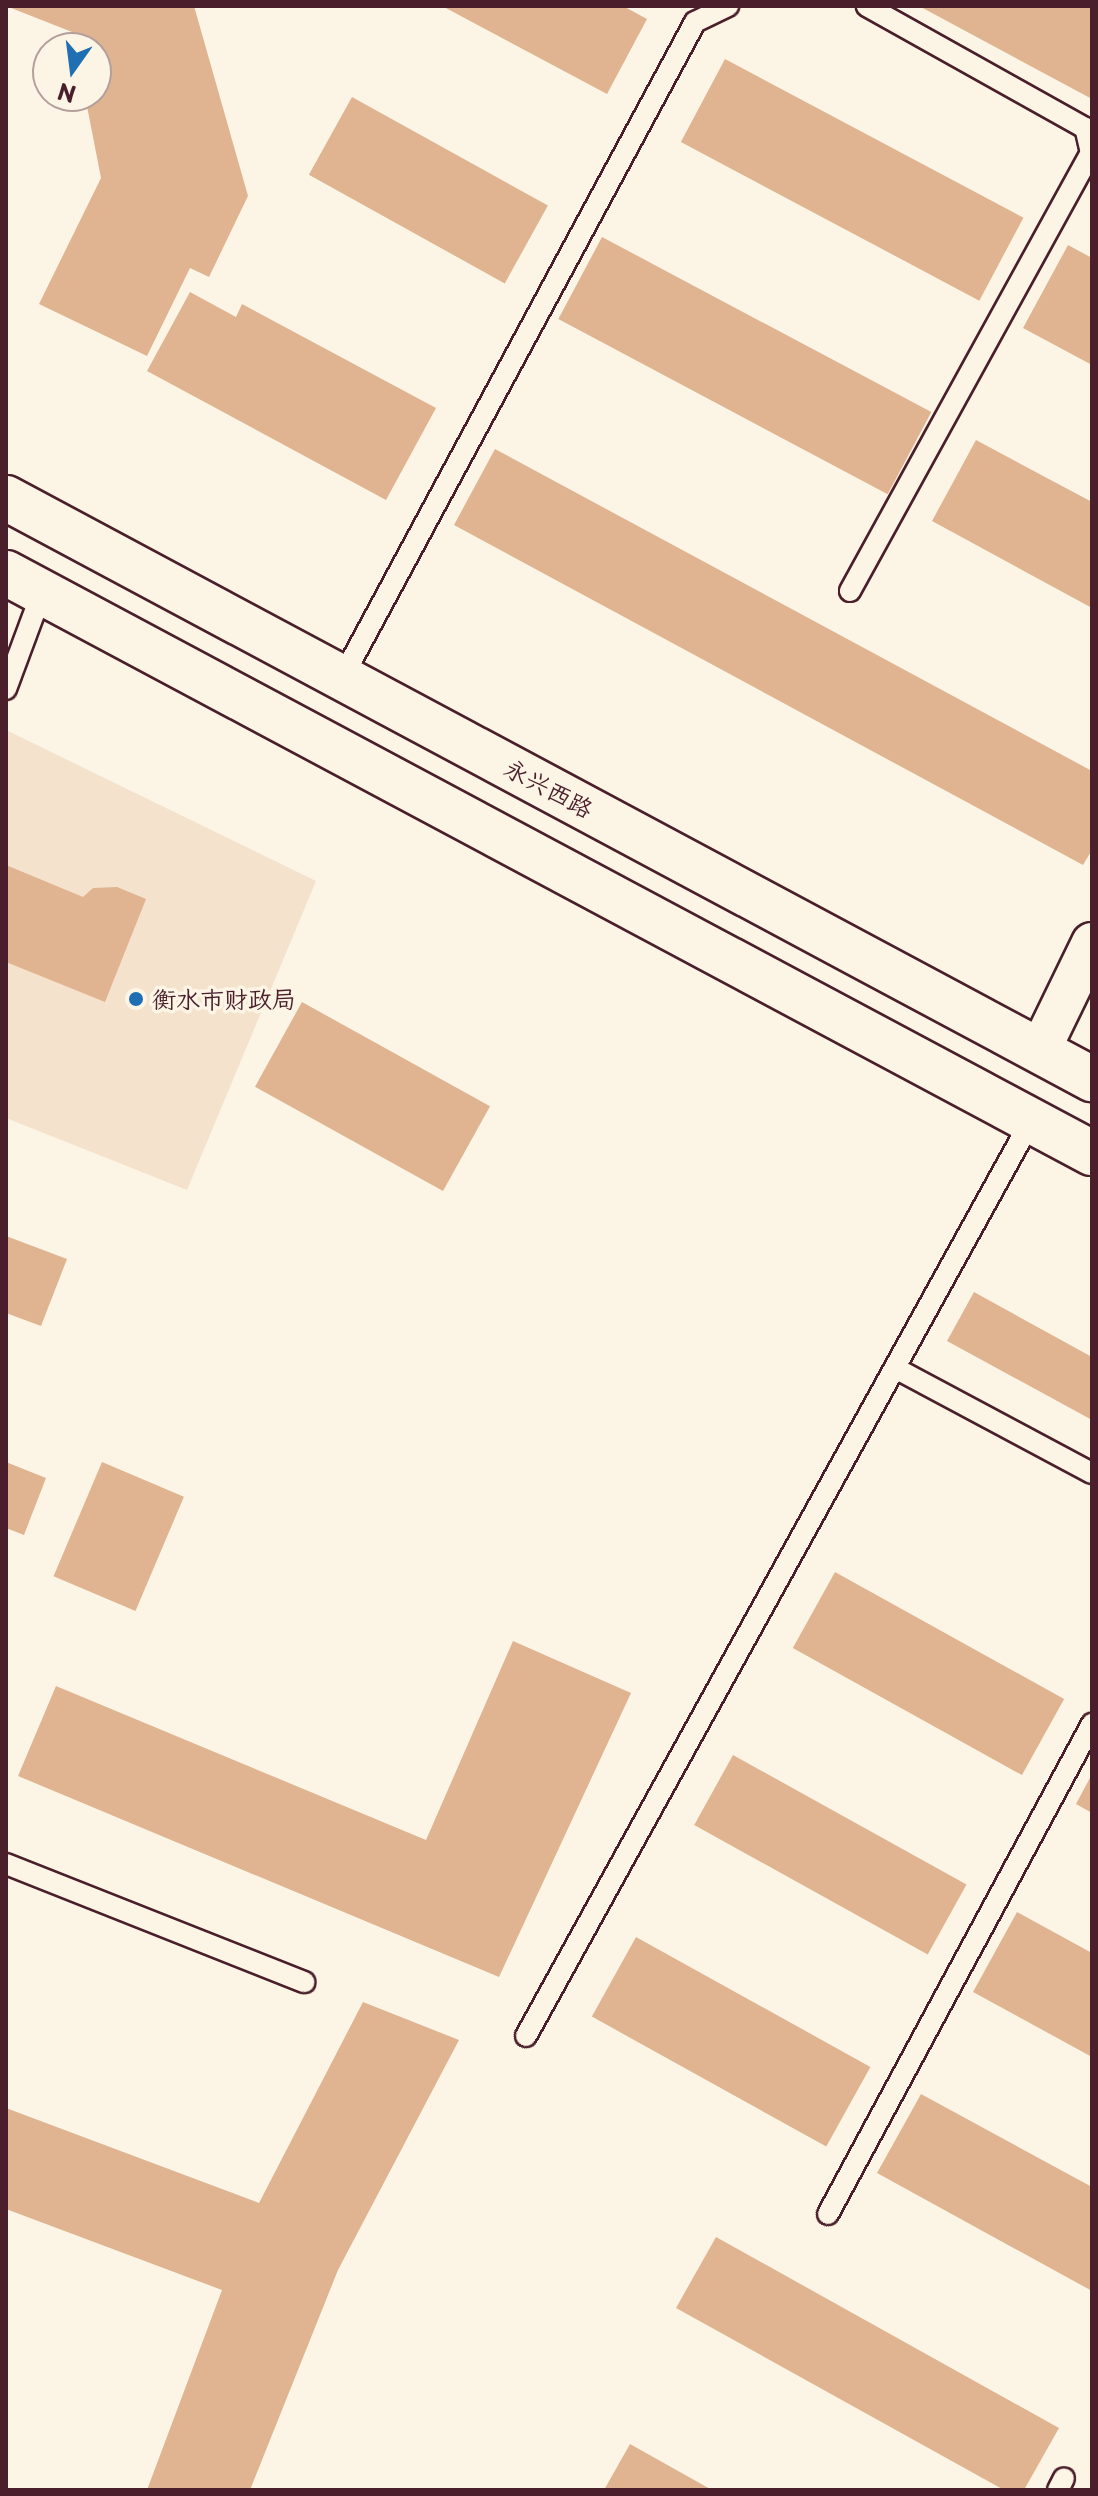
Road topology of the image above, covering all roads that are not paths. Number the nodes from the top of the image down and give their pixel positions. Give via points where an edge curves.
1 (728, 6) edge
2 (867, 6) edge
3 (693, 14) edge
4 (6, 498) edge
5 (24, 583) edge
6 (850, 591) dead end
7 (342, 678) junction
8 (6, 689) edge
9 (1092, 943) edge
10 (1040, 1050) junction
11 (1092, 1079) edge
12 (1031, 1121) junction
13 (1092, 1153) edge
14 (895, 1368) junction
15 (1092, 1473) edge
16 (1092, 1724) edge
17 (6, 1864) edge
18 (304, 1982) dead end
19 (526, 2036) dead end
20 (828, 2214) dead end

1 - 3 lane
2 - 6 lane via 1085,128 1091,153
3 - 7 lane
4 - 7 main road, 永兴西路
5 - 8 lane
5 - 12 main road
7 - 10 main road, 永兴西路
9 - 10 street
10 - 11 main road, 永兴西路
12 - 13 main road
12 - 14 lane
14 - 15 lane
14 - 19 lane
16 - 20 lane
17 - 18 lane

